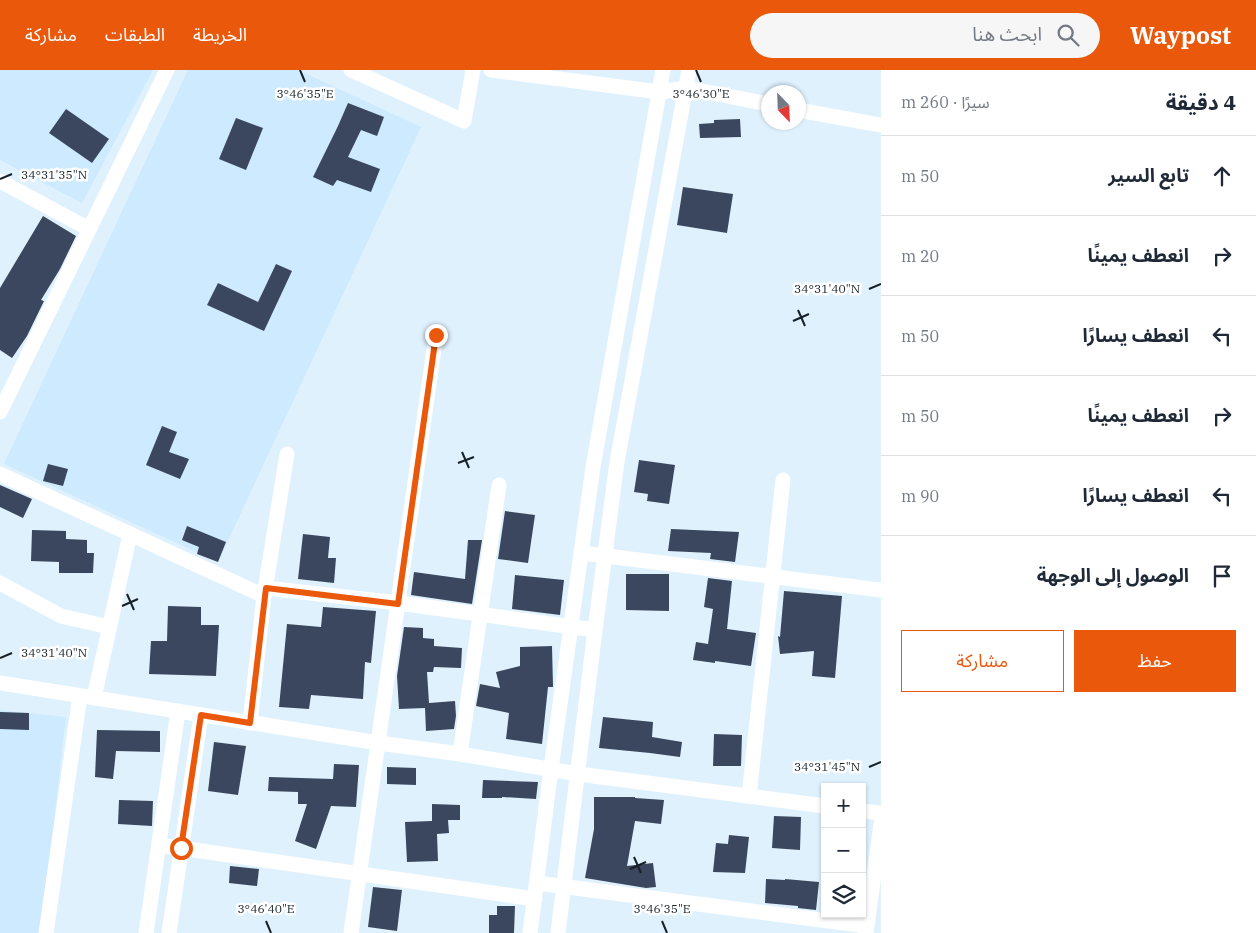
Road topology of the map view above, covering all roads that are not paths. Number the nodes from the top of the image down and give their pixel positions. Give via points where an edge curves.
1 (167, 70) edge
2 (351, 70) edge
3 (473, 70) edge
4 (492, 70) edge
5 (663, 70) edge
6 (688, 70) edge
7 (686, 88) junction
8 (659, 92) junction
9 (761, 103) edge
10 (806, 111) edge
11 (881, 125) edge
12 (0, 181) edge
13 (89, 229) junction
14 (436, 335) dead end
15 (0, 412) edge
16 (287, 454) dead end
17 (0, 474) edge
18 (783, 480) dead end
19 (499, 485) dead end
20 (130, 534) junction
21 (582, 553) junction
22 (606, 555) junction
23 (772, 577) junction
24 (0, 583) edge
25 (881, 590) edge
26 (265, 592) junction
27 (398, 604) junction
28 (481, 614) junction
29 (110, 627) junction
30 (572, 627) junction
31 (595, 630) junction
32 (0, 684) edge
33 (87, 697) junction
34 (178, 711) junction
35 (201, 715) junction
36 (250, 723) junction
37 (378, 743) junction
38 (460, 754) junction
39 (551, 769) junction
40 (578, 774) junction
41 (749, 796) junction
42 (821, 805) edge
43 (866, 811) edge
44 (881, 813) edge
45 (881, 824) edge
46 (159, 845) junction
47 (181, 848) junction
48 (360, 874) junction
49 (537, 883) junction
50 (563, 887) junction
51 (535, 899) junction
52 (867, 930) edge
53 (46, 933) edge
54 (146, 933) edge
55 (169, 933) edge
56 (352, 933) edge
57 (530, 933) edge
58 (558, 933) edge

1 - 13 street
2 - 3 street via 464,121
4 - 8 street
5 - 8 street
6 - 7 street
7 - 8 street
7 - 9 street
7 - 22 street via 617,462
8 - 21 street via 593,467
10 - 11 street
12 - 13 street
13 - 15 street
14 - 27 street
16 - 26 street
17 - 20 street
18 - 23 street
19 - 28 street
20 - 26 street
20 - 29 street
21 - 22 street
21 - 30 street
22 - 23 street
22 - 31 street
23 - 25 street
23 - 41 street
24 - 29 street via 61,616
26 - 27 street
26 - 36 street
27 - 28 street
27 - 37 street
28 - 30 street
28 - 38 street
29 - 33 street
30 - 31 street
30 - 39 street
31 - 40 street
32 - 33 street
33 - 34 street
33 - 53 street
34 - 35 street
34 - 46 street
35 - 36 street
35 - 47 street
36 - 37 street
37 - 38 street
37 - 48 street
38 - 39 street
39 - 40 street
39 - 49 street
40 - 41 street
40 - 50 street
41 - 42 street
43 - 44 street
45 - 52 street
46 - 47 street
46 - 54 street
47 - 48 street
47 - 55 street
48 - 51 street
48 - 56 street
49 - 50 street
49 - 51 street
50 - 52 street
50 - 58 street
51 - 57 street

